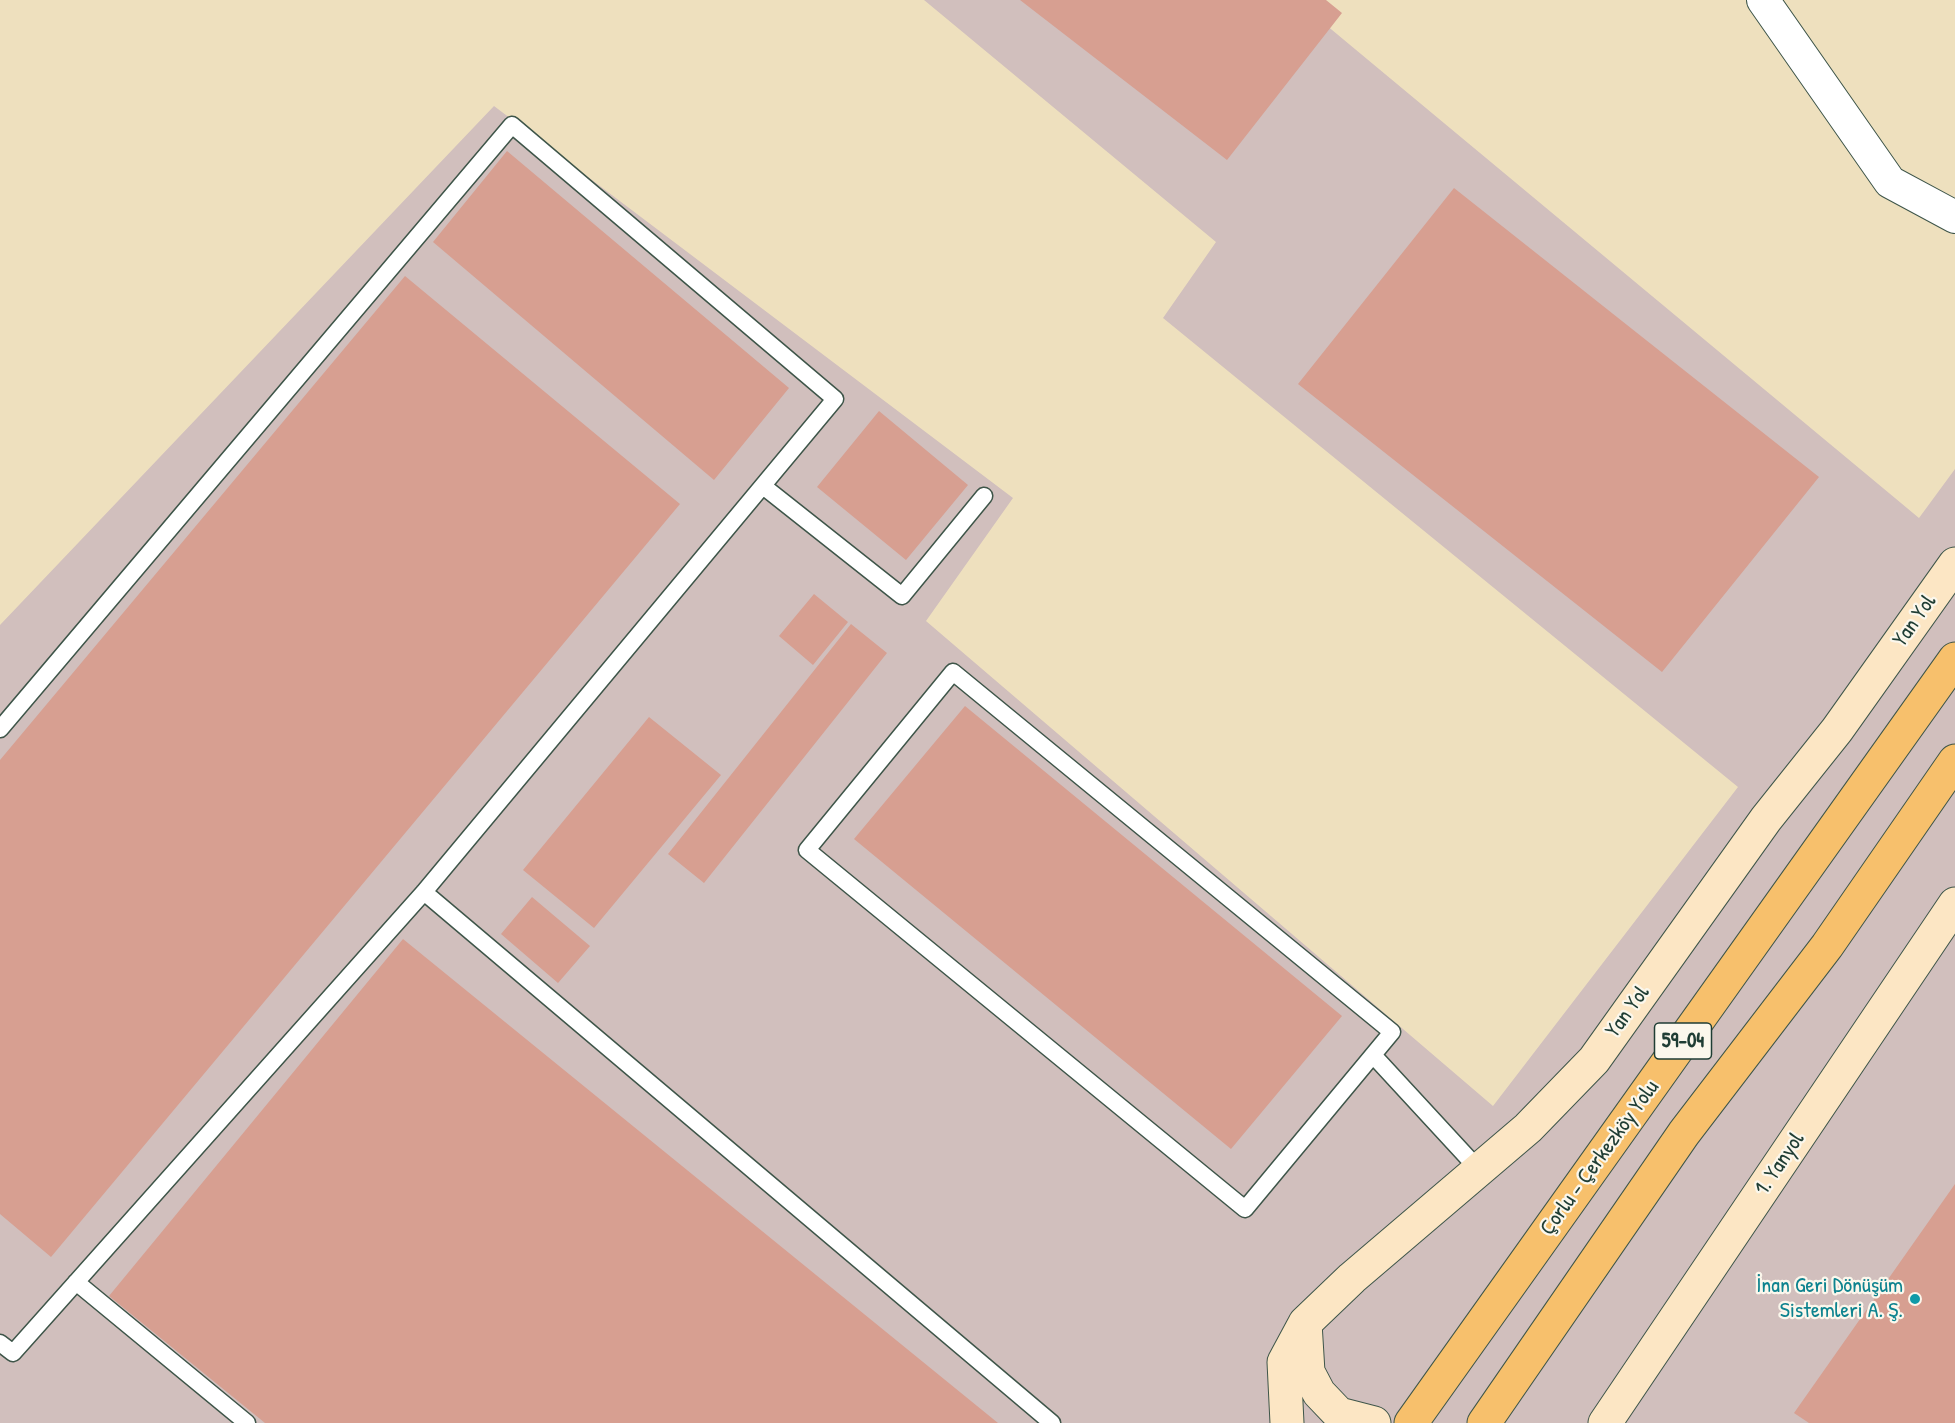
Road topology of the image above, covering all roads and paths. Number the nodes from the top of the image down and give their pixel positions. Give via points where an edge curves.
1 (1763, 0) edge
2 (1955, 217) edge
3 (763, 486) junction
4 (984, 496) dead end
5 (1955, 564) edge
6 (1955, 659) edge
7 (0, 729) edge
8 (1955, 761) edge
9 (424, 892) junction
10 (1955, 904) edge
11 (1373, 1055) junction
12 (1480, 1170) junction
13 (76, 1282) junction
14 (1305, 1323) junction
15 (0, 1343) edge
16 (1402, 1422) edge
17 (247, 1423) edge
18 (1052, 1423) edge
19 (1287, 1423) edge
20 (1374, 1423) edge
21 (1484, 1423) edge
22 (1605, 1423) edge

1 - 2 street via 1890,182
3 - 4 lane via 902,596
3 - 7 lane via 835,399 512,125
3 - 9 lane
5 - 12 main road, Yan Yol via 1838,730 1766,819 1594,1060 1528,1128
6 - 16 main road, Çorlu - Çerkezköy Yolu / 59-04
8 - 21 main road, 59-04 via 1827,946 1684,1133
9 - 13 lane
9 - 18 lane
10 - 22 main road, 1. Yanyol
11 - 11 lane via 1392,1032 954,672 807,850 1245,1209
11 - 12 lane
12 - 14 main road, Yan Yol
13 - 15 lane via 13,1353
13 - 17 lane
14 - 19 main road, Yan Yol via 1284,1362
14 - 20 main road via 1308,1372 1319,1393 1339,1414

